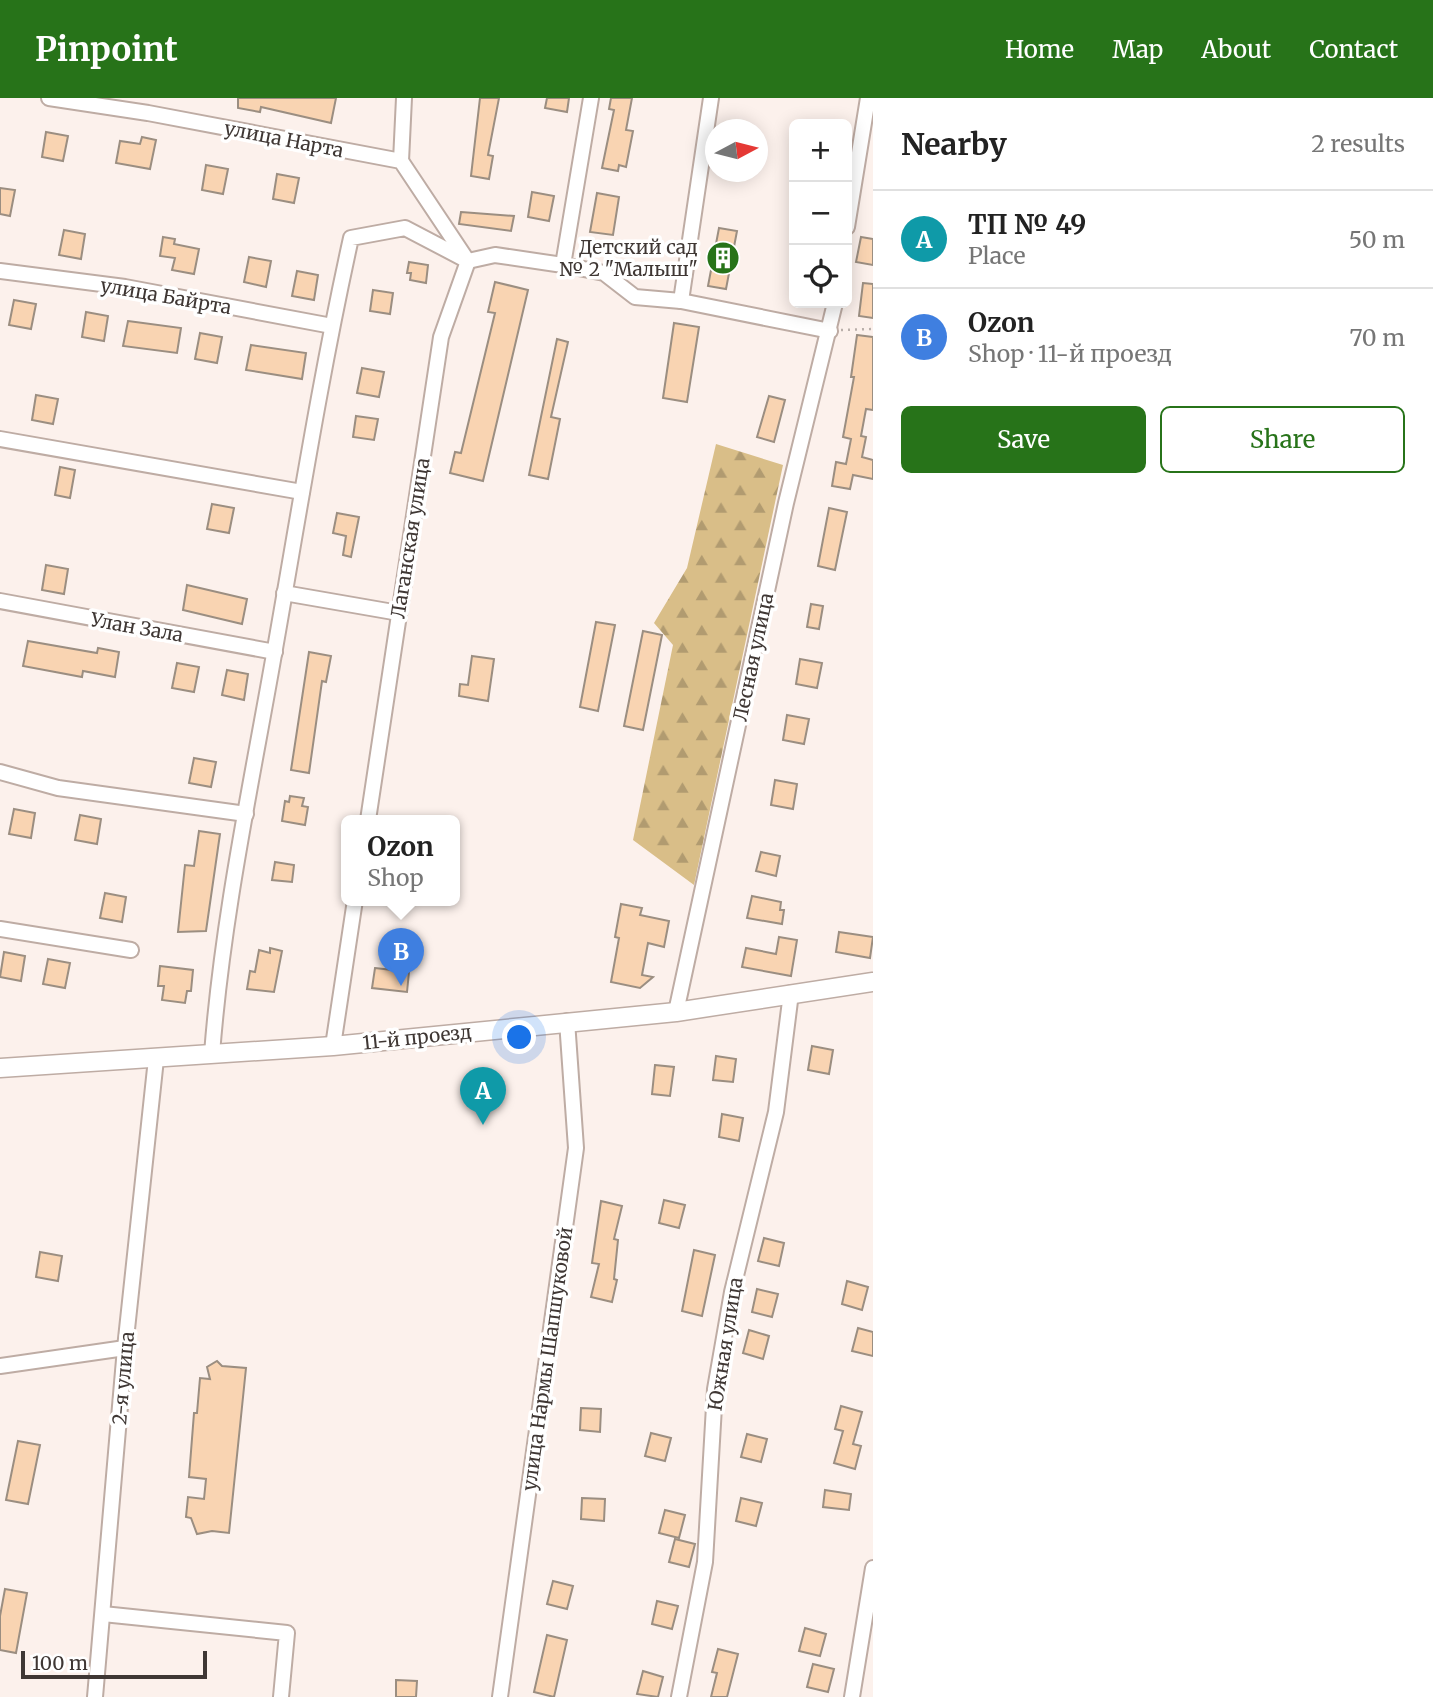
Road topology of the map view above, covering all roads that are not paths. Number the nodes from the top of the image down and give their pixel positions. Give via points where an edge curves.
1 (49, 98) edge
2 (404, 98) edge
3 (591, 98) edge
4 (711, 98) edge
5 (868, 98) edge
6 (401, 161) junction
7 (852, 196) edge
8 (468, 261) junction
9 (563, 265) junction
10 (0, 271) edge
11 (681, 301) junction
12 (834, 308) edge
13 (332, 326) junction
14 (830, 331) junction
15 (0, 439) edge
16 (302, 492) junction
17 (285, 593) junction
18 (0, 601) edge
19 (399, 613) junction
20 (275, 652) junction
21 (0, 772) edge
22 (246, 814) junction
23 (369, 815) edge
24 (354, 906) edge
25 (0, 929) edge
26 (131, 950) dead end
27 (873, 982) edge
28 (791, 993) junction
29 (676, 1012) junction
30 (567, 1021) junction
31 (333, 1046) junction
32 (212, 1054) junction
33 (156, 1059) junction
34 (0, 1069) edge
35 (125, 1349) junction
36 (0, 1366) edge
37 (873, 1567) edge
38 (103, 1614) junction
39 (95, 1697) edge
40 (281, 1697) edge
41 (500, 1697) edge
42 (679, 1697) edge
43 (852, 1697) edge

1 - 6 street, улица Нарта
2 - 6 street
3 - 9 street
4 - 11 street
5 - 7 street
6 - 8 street
8 - 9 street via 495,255
8 - 13 street via 405,228 351,237
8 - 19 street, Лаганская улица via 441,337
9 - 11 street via 604,273 635,296
10 - 13 street, улица Байрта via 125,287
11 - 14 street
12 - 14 street, Лесная улица
13 - 16 street
14 - 29 street, Лесная улица via 786,503
15 - 16 street
16 - 17 street
17 - 19 street
17 - 20 street
18 - 20 street, Улан Зала
19 - 23 street, Лаганская улица
20 - 22 street
21 - 22 street via 58,788
22 - 32 street
24 - 31 street
25 - 26 street
27 - 28 street, 11-й проезд
28 - 29 street, 11-й проезд
28 - 42 street, Южная улица via 776,1112 732,1292 715,1389 705,1562
29 - 30 street, 11-й проезд
30 - 31 street, 11-й проезд
30 - 41 street, улица Нармы Шапшуковой via 576,1147
31 - 32 street, 11-й проезд
32 - 33 street, 11-й проезд
33 - 34 street, 11-й проезд
33 - 35 street, 2-я улица
35 - 36 street
35 - 38 street, 2-я улица
37 - 43 street
38 - 39 street, 2-я улица
38 - 40 street via 287,1633

